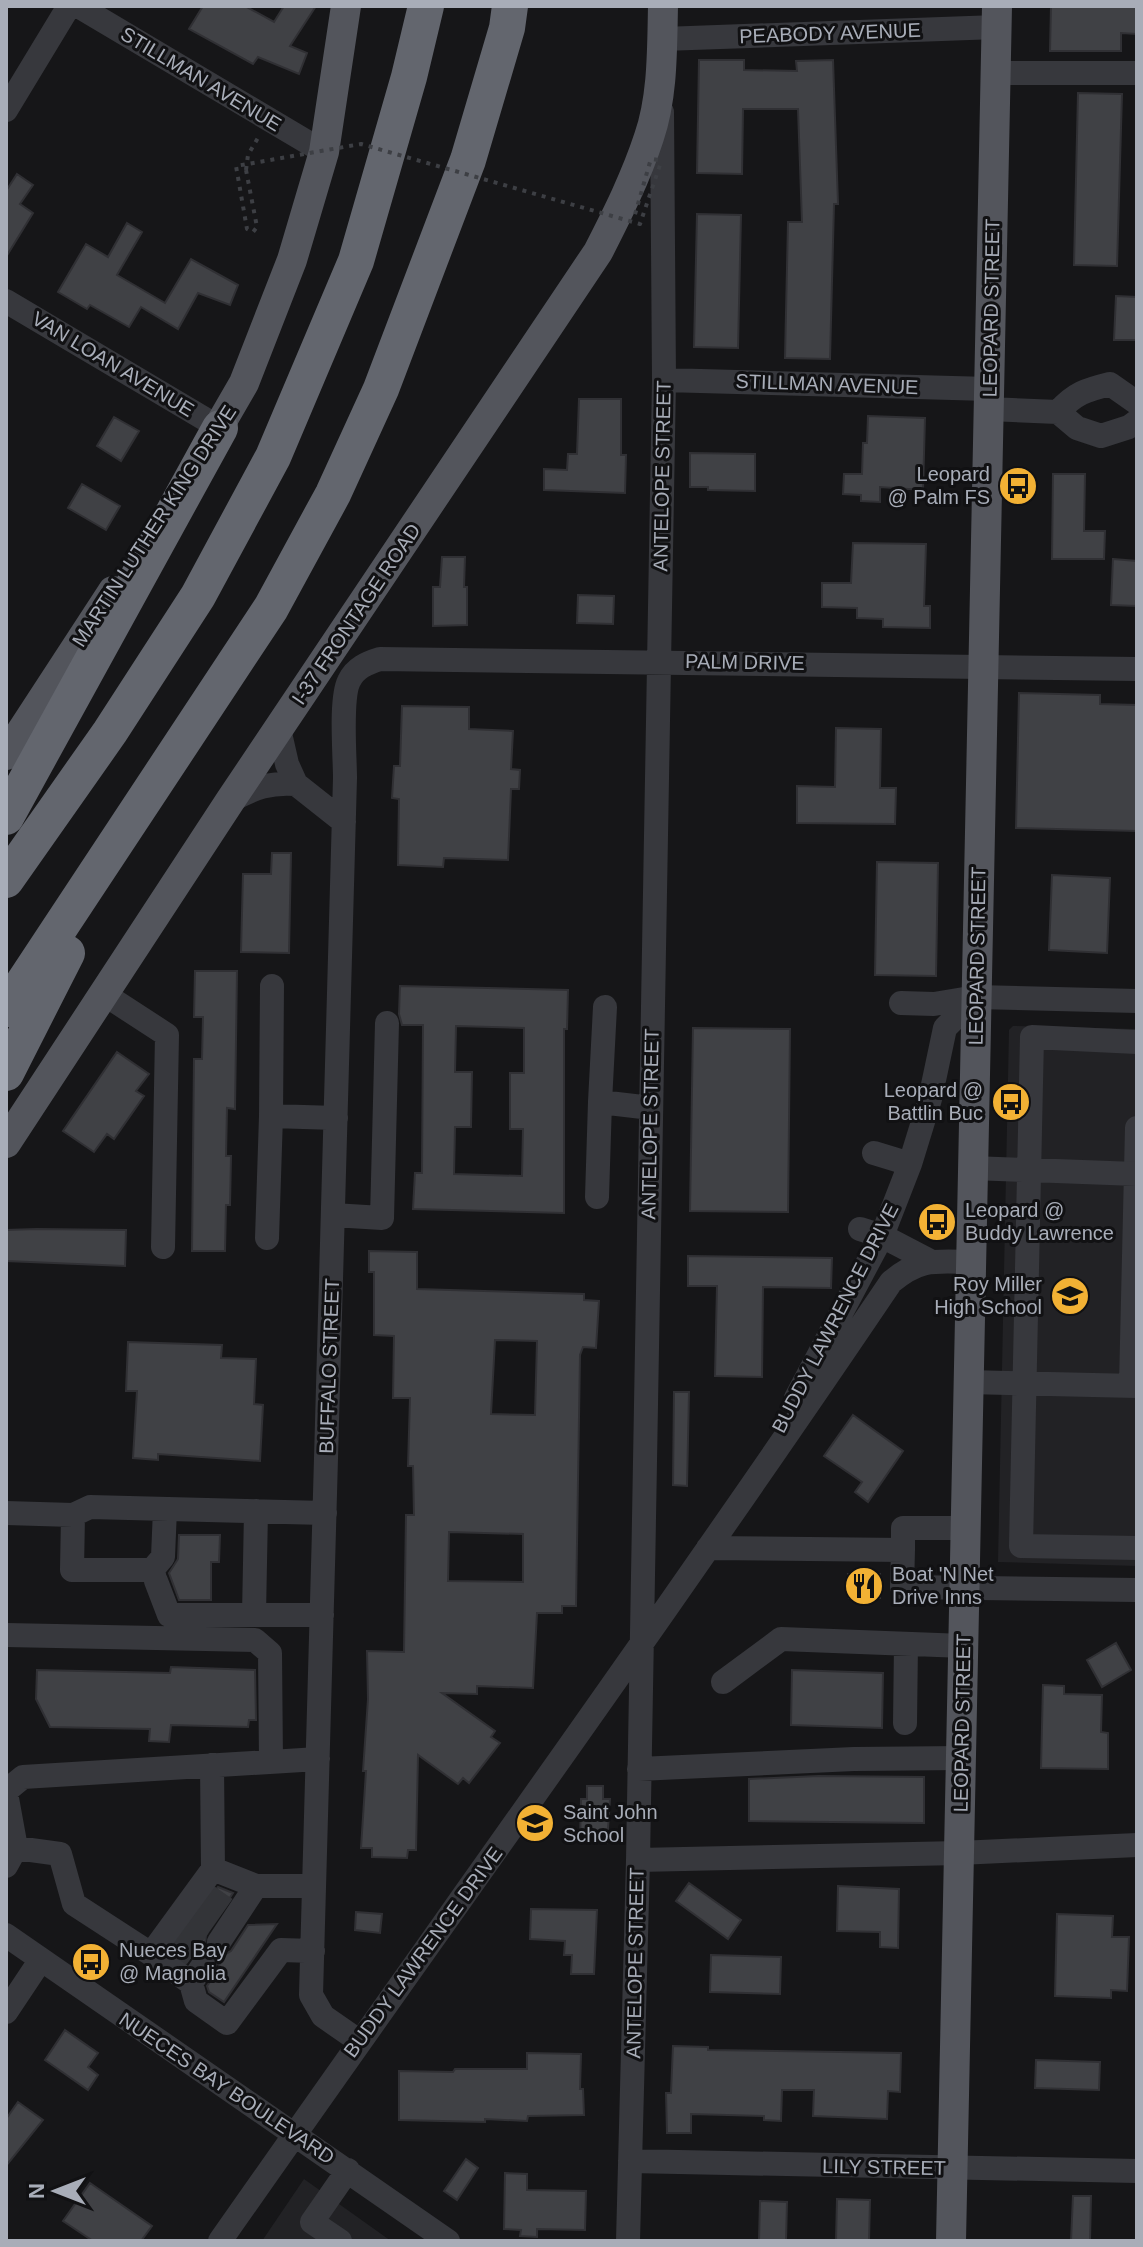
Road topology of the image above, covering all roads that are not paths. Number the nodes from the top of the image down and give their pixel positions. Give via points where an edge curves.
1 (69, 6) edge
2 (78, 6) edge
3 (346, 6) edge
4 (426, 6) edge
5 (663, 6) edge
6 (510, 13) edge
7 (997, 16) edge
8 (662, 52) junction
9 (996, 73) junction
10 (1137, 73) edge
11 (6, 110) edge
12 (324, 152) junction
13 (6, 301) edge
14 (664, 380) junction
15 (989, 399) junction
16 (1137, 403) edge
17 (1058, 412) junction
18 (1137, 421) edge
19 (220, 428) junction
20 (658, 661) junction
21 (983, 667) junction
22 (1137, 669) edge
23 (356, 671) joint
24 (216, 694) junction
25 (279, 729) junction
26 (6, 755) edge
27 (296, 784) junction
28 (230, 801) junction
29 (6, 817) edge
30 (344, 822) junction
31 (6, 880) edge
32 (272, 986) dead end
33 (104, 994) junction
34 (976, 997) junction
35 (1083, 1000) junction
36 (1137, 1001) edge
37 (901, 1003) dead end
38 (605, 1007) dead end
39 (6, 1009) edge
40 (387, 1023) dead end
41 (1081, 1039) junction
42 (1137, 1042) edge
43 (6, 1073) edge
44 (600, 1102) junction
45 (651, 1108) junction
46 (271, 1116) junction
47 (336, 1118) junction
48 (1137, 1128) edge
49 (6, 1143) edge
50 (874, 1153) dead end
51 (910, 1164) junction
52 (972, 1168) junction
53 (1029, 1171) junction
54 (1136, 1174) edge
55 (597, 1197) dead end
56 (333, 1215) junction
57 (873, 1237) junction
58 (267, 1238) dead end
59 (163, 1247) dead end
60 (928, 1260) junction
61 (970, 1262) junction
62 (891, 1282) junction
63 (968, 1382) junction
64 (1026, 1383) junction
65 (1134, 1386) edge
66 (736, 1506) junction
67 (165, 1509) junction
68 (256, 1511) junction
69 (6, 1513) edge
70 (325, 1513) junction
71 (73, 1515) junction
72 (966, 1528) junction
73 (708, 1548) junction
74 (1132, 1548) edge
75 (903, 1550) junction
76 (154, 1575) junction
77 (965, 1589) junction
78 (1132, 1590) edge
79 (254, 1615) junction
80 (322, 1615) junction
81 (6, 1635) edge
82 (906, 1644) junction
83 (964, 1646) junction
84 (641, 1648) junction
85 (723, 1682) dead end
86 (905, 1723) dead end
87 (961, 1758) junction
88 (318, 1759) junction
89 (271, 1762) junction
90 (212, 1765) junction
91 (639, 1769) junction
92 (6, 1792) edge
93 (1137, 1845) edge
94 (959, 1853) junction
95 (11, 1857) edge
96 (638, 1860) junction
97 (213, 1869) junction
98 (256, 1886) junction
99 (314, 1886) junction
100 (196, 1933) junction
101 (6, 1935) edge
102 (313, 1951) junction
103 (40, 1961) junction
104 (6, 2012) edge
105 (359, 2041) junction
106 (296, 2134) junction
107 (630, 2161) junction
108 (954, 2168) junction
109 (348, 2170) junction
110 (1137, 2171) edge
111 (446, 2240) edge
112 (220, 2241) edge
113 (340, 2241) edge
114 (628, 2241) edge
115 (951, 2241) edge

1 - 11 street
2 - 12 street, STILLMAN AVENUE
3 - 12 main road, MARTIN LUTHER KING DRIVE
4 - 31 highway via 356,261 273,457 198,596
5 - 8 main road, ANTELOPE STREET
6 - 24 highway via 468,160 381,389 326,507
7 - 8 street, PEABODY AVENUE
7 - 9 main road, LEOPARD STREET
8 - 14 street, ANTELOPE STREET
8 - 25 main road, I-37 FRONTAGE ROAD via 650,135 598,252
9 - 10 street
9 - 15 main road, LEOPARD STREET
12 - 19 main road, MARTIN LUTHER KING DRIVE via 267,328
13 - 19 street, VAN LOAN AVENUE
14 - 15 street, STILLMAN AVENUE
14 - 20 street, ANTELOPE STREET
15 - 17 street, STILLMAN AVENUE
15 - 21 main road, LEOPARD STREET
16 - 17 street via 1110,384 1071,398
17 - 18 street via 1077,428 1101,436
19 - 26 main road, MARTIN LUTHER KING DRIVE
19 - 29 highway
20 - 21 street, PALM DRIVE
20 - 23 street, PALM DRIVE via 380,659
20 - 45 street, ANTELOPE STREET
21 - 22 street, PALM DRIVE
21 - 34 main road, LEOPARD STREET
23 - 30 street, BUFFALO STREET via 345,699
24 - 39 highway
24 - 43 highway via 67,952
25 - 27 street
25 - 28 main road, I-37 FRONTAGE ROAD
27 - 28 street via 257,786
27 - 30 street
28 - 33 main road, I-37 FRONTAGE ROAD
30 - 47 street, BUFFALO STREET
32 - 46 street
33 - 49 main road, I-37 FRONTAGE ROAD
33 - 59 street via 167,1035
34 - 35 street
34 - 37 street
34 - 51 street, BUDDY LAWRENCE DRIVE via 945,1028
34 - 52 main road, LEOPARD STREET
35 - 36 street
35 - 41 street
38 - 44 street
40 - 56 street via 382,1218
41 - 42 street
41 - 53 street via 1032,1037
44 - 45 street
44 - 55 street
45 - 84 street, ANTELOPE STREET
46 - 47 street
46 - 58 street
47 - 56 street, BUFFALO STREET
48 - 54 street
50 - 51 street
51 - 57 street, BUDDY LAWRENCE DRIVE
52 - 53 street
52 - 61 main road, LEOPARD STREET
53 - 54 street
53 - 64 street
54 - 65 street
56 - 70 street, BUFFALO STREET
57 - 60 street
57 - 62 street
57 - 66 street, BUDDY LAWRENCE DRIVE
60 - 61 street
60 - 62 street, BUDDY LAWRENCE DRIVE
61 - 63 main road, LEOPARD STREET
62 - 66 street, BUDDY LAWRENCE DRIVE
63 - 64 street
63 - 72 main road, LEOPARD STREET
64 - 65 street
64 - 74 street via 1021,1546
66 - 73 street, BUDDY LAWRENCE DRIVE
67 - 68 street
67 - 71 street via 90,1507
67 - 76 street via 163,1557
68 - 70 street
68 - 79 street
69 - 71 street
70 - 80 street, BUFFALO STREET
71 - 76 street via 72,1570
72 - 75 street via 903,1528
72 - 77 main road, LEOPARD STREET
73 - 75 street
73 - 84 street, BUDDY LAWRENCE DRIVE
74 - 78 street
75 - 77 street via 902,1587
76 - 79 street via 169,1615
77 - 78 street
77 - 83 main road, LEOPARD STREET
79 - 80 street
80 - 88 street, BUFFALO STREET
81 - 89 street via 255,1640 270,1653
82 - 83 street
82 - 85 street via 781,1639
82 - 86 street
83 - 87 main road, LEOPARD STREET
84 - 91 street, ANTELOPE STREET
84 - 105 street, BUDDY LAWRENCE DRIVE
87 - 91 street
87 - 94 main road, LEOPARD STREET
88 - 89 street
88 - 99 street, BUFFALO STREET
89 - 90 street
90 - 92 street via 23,1777
90 - 97 street
91 - 96 street, ANTELOPE STREET
92 - 95 street
93 - 94 street
94 - 96 street
94 - 108 main road, LEOPARD STREET
95 - 100 street via 60,1854 74,1904
96 - 107 street, ANTELOPE STREET
97 - 98 street
97 - 100 street
98 - 99 street
98 - 100 street
99 - 102 street, BUFFALO STREET
100 - 102 street via 196,2001 227,2023 281,1950
101 - 103 street, NUECES BAY BOULEVARD
102 - 105 street, BUFFALO STREET via 311,1995 323,2016
103 - 104 street
103 - 106 street, NUECES BAY BOULEVARD
105 - 106 street, BUDDY LAWRENCE DRIVE
106 - 109 street, NUECES BAY BOULEVARD
106 - 112 street, BUDDY LAWRENCE DRIVE
107 - 108 street, LILY STREET
107 - 114 street, ANTELOPE STREET
108 - 110 street, LILY STREET
108 - 115 main road, LEOPARD STREET
109 - 111 street, NUECES BAY BOULEVARD
109 - 113 street via 312,2222

